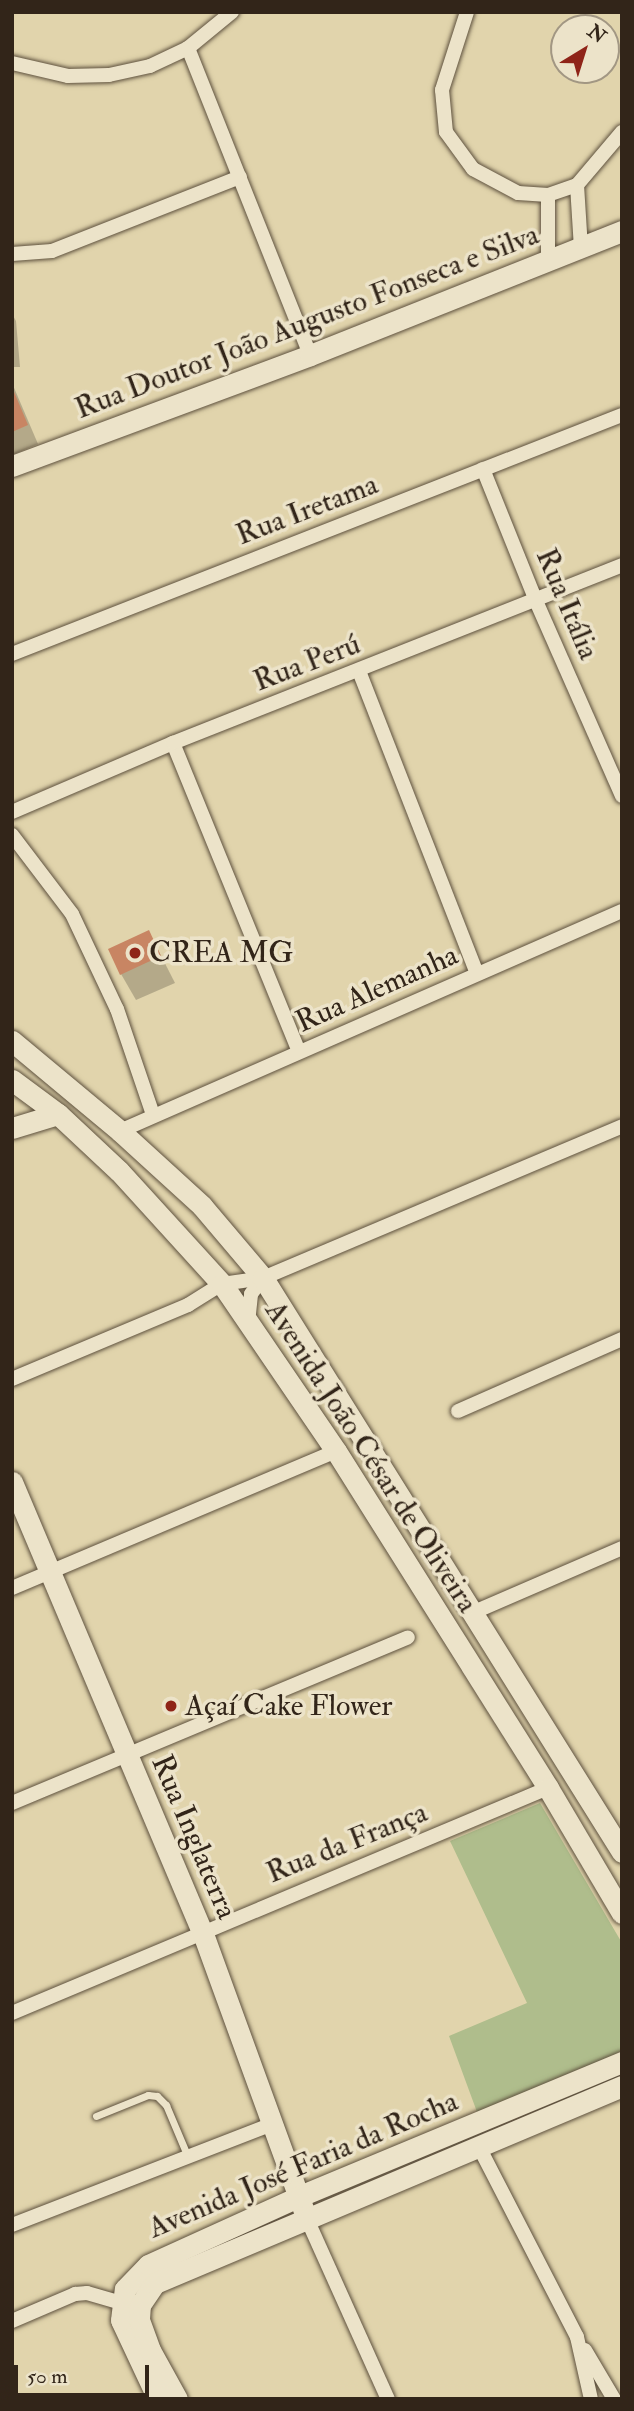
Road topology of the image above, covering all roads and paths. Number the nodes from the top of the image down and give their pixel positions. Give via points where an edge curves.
1 (232, 12) edge
2 (467, 12) edge
3 (188, 48) junction
4 (12, 63) edge
5 (621, 134) edge
6 (240, 177) junction
7 (577, 185) junction
8 (548, 195) junction
9 (622, 231) edge
10 (581, 249) junction
11 (12, 254) edge
12 (548, 262) junction
13 (310, 355) junction
14 (622, 415) edge
15 (12, 466) edge
16 (483, 470) junction
17 (622, 565) edge
18 (536, 601) junction
19 (12, 654) edge
20 (359, 671) junction
21 (173, 743) junction
22 (622, 796) edge
23 (12, 812) edge
24 (12, 835) edge
25 (622, 911) edge
26 (477, 973) junction
27 (12, 1041) edge
28 (299, 1051) junction
29 (12, 1080) edge
30 (58, 1114) junction
31 (153, 1115) junction
32 (622, 1126) edge
33 (12, 1128) edge
34 (120, 1131) junction
35 (262, 1278) junction
36 (222, 1283) junction
37 (248, 1323) junction
38 (622, 1339) edge
39 (12, 1379) edge
40 (458, 1411) dead end
41 (336, 1451) junction
42 (12, 1482) edge
43 (622, 1548) edge
44 (52, 1571) junction
45 (12, 1588) edge
46 (471, 1613) junction
47 (408, 1637) dead end
48 (127, 1754) junction
49 (548, 1788) junction
50 (12, 1803) edge
51 (622, 1852) edge
52 (622, 1913) edge
53 (202, 1931) junction
54 (12, 2013) edge
55 (622, 2062) edge
56 (622, 2087) edge
57 (96, 2116) dead end
58 (273, 2124) junction
59 (478, 2145) junction
60 (188, 2157) junction
61 (300, 2196) junction
62 (307, 2219) junction
63 (12, 2225) edge
64 (121, 2303) junction
65 (12, 2321) edge
66 (577, 2337) junction
67 (158, 2399) edge
68 (177, 2399) edge
69 (388, 2399) edge
70 (591, 2399) edge
71 (614, 2399) edge

1 - 3 street
2 - 8 street via 442,90 446,132 473,169 518,193
3 - 4 street via 150,66 109,75 68,76
3 - 6 street
5 - 7 street
6 - 11 street via 52,251
6 - 13 street
7 - 8 street
7 - 10 street
8 - 12 street
9 - 10 street, Rua Doutor João Augusto Fonseca e Silva
10 - 12 street, Rua Doutor João Augusto Fonseca e Silva
12 - 13 street, Rua Doutor João Augusto Fonseca e Silva
13 - 15 street, Rua Doutor João Augusto Fonseca e Silva
14 - 16 street, Rua Iretama
16 - 18 street, Rua Itália
16 - 19 street, Rua Iretama
17 - 18 street, Rua Perú
18 - 20 street, Rua Perú
18 - 22 street, Rua Itália
20 - 21 street, Rua Perú
20 - 26 street
21 - 23 street, Rua Perú
21 - 28 street
24 - 31 street via 72,914 117,1009
25 - 26 street, Rua Alemanha
26 - 28 street, Rua Alemanha
27 - 34 street, Avenida João César de Oliveira
28 - 31 street, Rua Alemanha
29 - 30 street, Avenida João César de Oliveira
30 - 33 street
30 - 36 street, Avenida João César de Oliveira via 119,1171
31 - 34 street, Rua Alemanha
32 - 35 street
34 - 35 street, Avenida João César de Oliveira via 202,1206
35 - 36 street
35 - 37 street via 251,1294
35 - 46 street, Avenida João César de Oliveira
36 - 37 street, Avenida João César de Oliveira
36 - 39 street via 188,1306
37 - 41 street, Avenida João César de Oliveira
38 - 40 street
41 - 44 street
41 - 49 street, Avenida João César de Oliveira
42 - 44 street, Rua Inglaterra
43 - 46 street
44 - 45 street
44 - 48 street, Rua Inglaterra
46 - 51 street, Avenida João César de Oliveira
47 - 48 street
48 - 50 street
48 - 53 street, Rua Inglaterra
49 - 52 street, Avenida João César de Oliveira
49 - 53 street, Rua da França
53 - 54 street, Rua da França
53 - 58 street, Rua Inglaterra
55 - 61 street, Avenida José Faria da Rocha
56 - 59 street, Avenida José Faria da Rocha
57 - 60 lane via 148,2095 157,2096 166,2105
58 - 60 street
58 - 61 street, Rua Inglaterra
59 - 62 street, Avenida José Faria da Rocha
59 - 66 street
60 - 63 street
61 - 62 street, Rua Inglaterra
61 - 64 street, Avenida José Faria da Rocha via 148,2265 125,2289
62 - 68 street, Avenida José Faria da Rocha via 155,2283 146,2292 140,2305 141,2327
62 - 69 street
64 - 65 street via 75,2294
64 - 67 street via 121,2320
66 - 70 street
66 - 71 street

